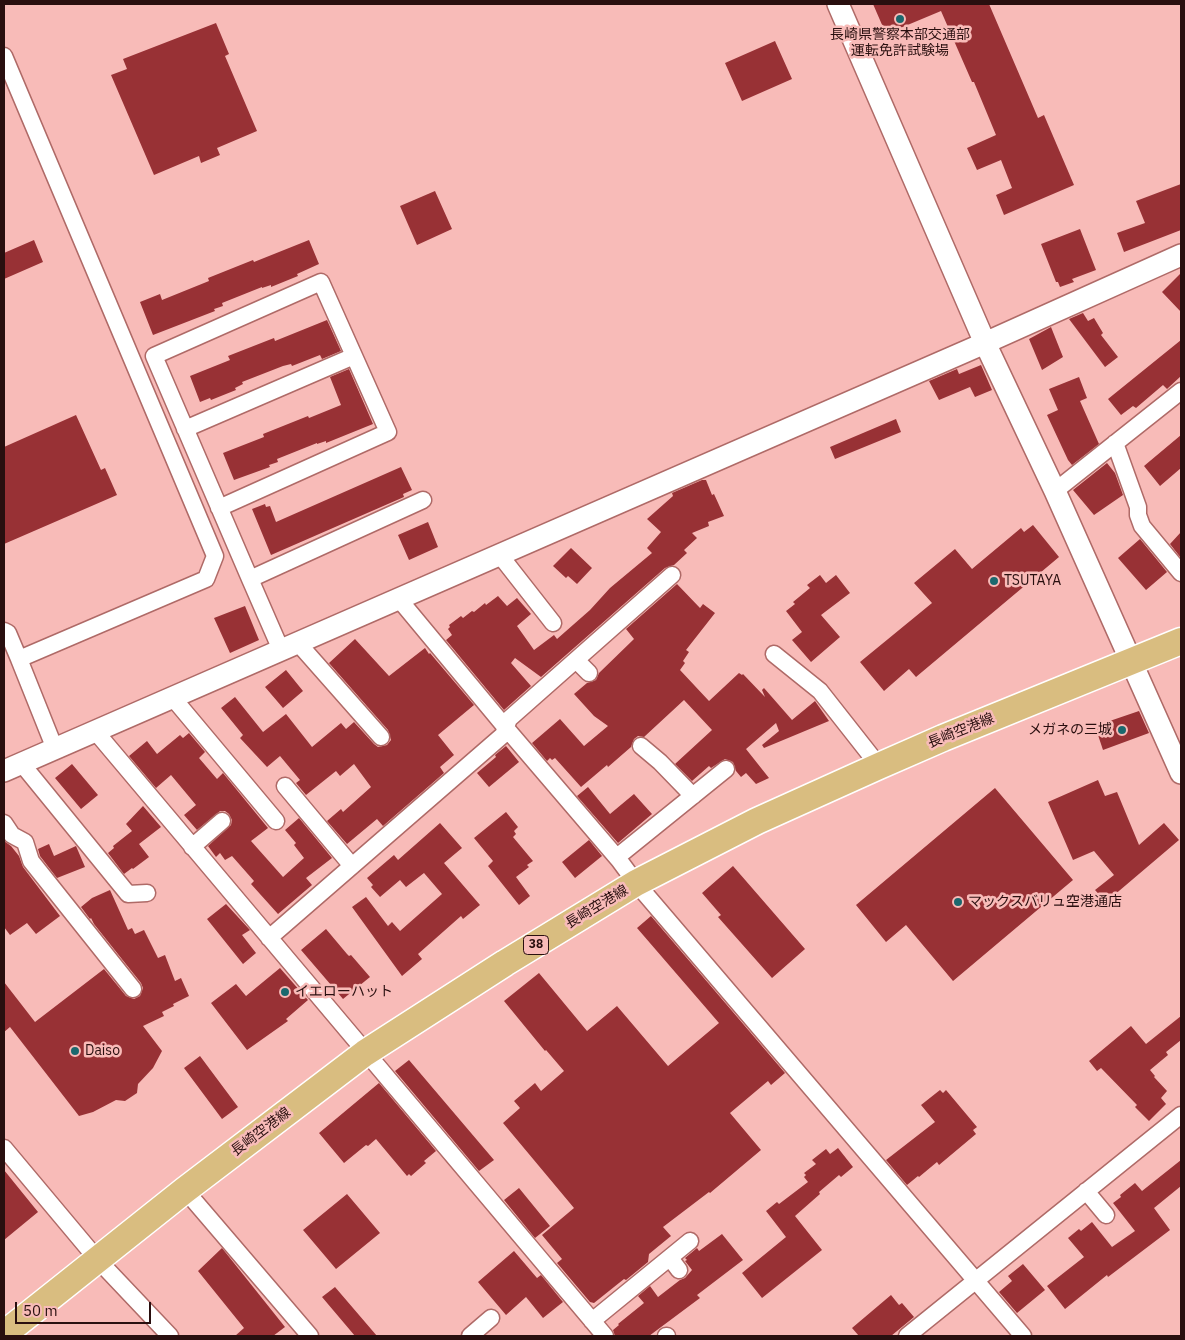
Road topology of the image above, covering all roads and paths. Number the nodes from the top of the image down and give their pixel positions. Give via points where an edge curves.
1 (838, 4) edge
2 (4, 56) edge
3 (1181, 255) edge
4 (986, 343) junction
5 (354, 356) junction
6 (1181, 390) edge
7 (185, 429) junction
8 (1115, 443) junction
9 (1055, 491) junction
10 (423, 500) dead end
11 (219, 508) junction
12 (499, 554) junction
13 (1181, 573) edge
14 (672, 575) dead end
15 (250, 578) junction
16 (398, 598) junction
17 (554, 623) dead end
18 (4, 631) edge
19 (1181, 641) edge
20 (290, 646) junction
21 (774, 654) dead end
22 (19, 659) junction
23 (576, 660) junction
24 (1131, 662) junction
25 (589, 673) dead end
26 (173, 698) junction
27 (506, 728) junction
28 (96, 732) junction
29 (381, 737) dead end
30 (641, 746) dead end
31 (55, 749) junction
32 (879, 766) junction
33 (13, 767) edge
34 (726, 770) dead end
35 (1181, 773) edge
36 (285, 786) dead end
37 (693, 796) junction
38 (222, 821) dead end
39 (4, 822) edge
40 (276, 822) dead end
41 (192, 847) junction
42 (617, 857) junction
43 (352, 866) junction
44 (636, 883) junction
45 (147, 893) dead end
46 (269, 938) junction
47 (133, 989) dead end
48 (365, 1053) junction
49 (1181, 1115) edge
50 (4, 1148) edge
51 (186, 1190) junction
52 (1086, 1191) junction
53 (1106, 1216) dead end
54 (690, 1241) dead end
55 (97, 1259) junction
56 (974, 1280) junction
57 (491, 1318) dead end
58 (592, 1320) junction
59 (4, 1334) edge
60 (1017, 1334) edge
61 (170, 1336) edge
62 (310, 1336) edge
63 (470, 1336) edge
64 (605, 1336) edge
65 (907, 1336) edge

1 - 4 street
2 - 22 street via 215,556 206,580
3 - 4 street
4 - 9 street
4 - 12 street
5 - 7 street
5 - 7 street via 321,282 154,356
5 - 11 street via 388,432
6 - 8 street
7 - 11 street
8 - 9 street
8 - 13 street via 1142,526
9 - 24 street
10 - 15 street
11 - 15 street
12 - 16 street
12 - 17 street
14 - 23 street
15 - 20 street
16 - 20 street
16 - 27 street
18 - 22 street via 8,633
19 - 24 main road, 長崎空港線 / 38
20 - 26 street
20 - 29 street
21 - 32 street via 820,691
22 - 31 street
23 - 25 street
23 - 27 street via 509,719
24 - 32 main road, 長崎空港線 / 38
24 - 35 street
26 - 28 street
26 - 40 street
27 - 42 street
27 - 43 street via 504,735
28 - 31 street
28 - 41 street
30 - 37 street
31 - 33 street
32 - 44 main road, 長崎空港線 / 38 via 757,821
33 - 45 street via 128,894
34 - 37 street
36 - 43 street
37 - 42 street
38 - 41 street
39 - 47 street via 12,835 25,842 31,860
41 - 46 street
42 - 44 street
43 - 46 street
44 - 48 main road, 長崎空港線 / 38
44 - 56 street
46 - 48 street
48 - 51 main road, 長崎空港線 / 38
48 - 58 street
49 - 52 street
50 - 55 street
51 - 55 main road, 長崎空港線 / 38
51 - 62 street
52 - 53 street
52 - 56 street
54 - 58 street via 674,1264
55 - 59 main road, 長崎空港線 / 38
55 - 61 street
56 - 60 street
56 - 65 street
57 - 63 street
58 - 64 street

